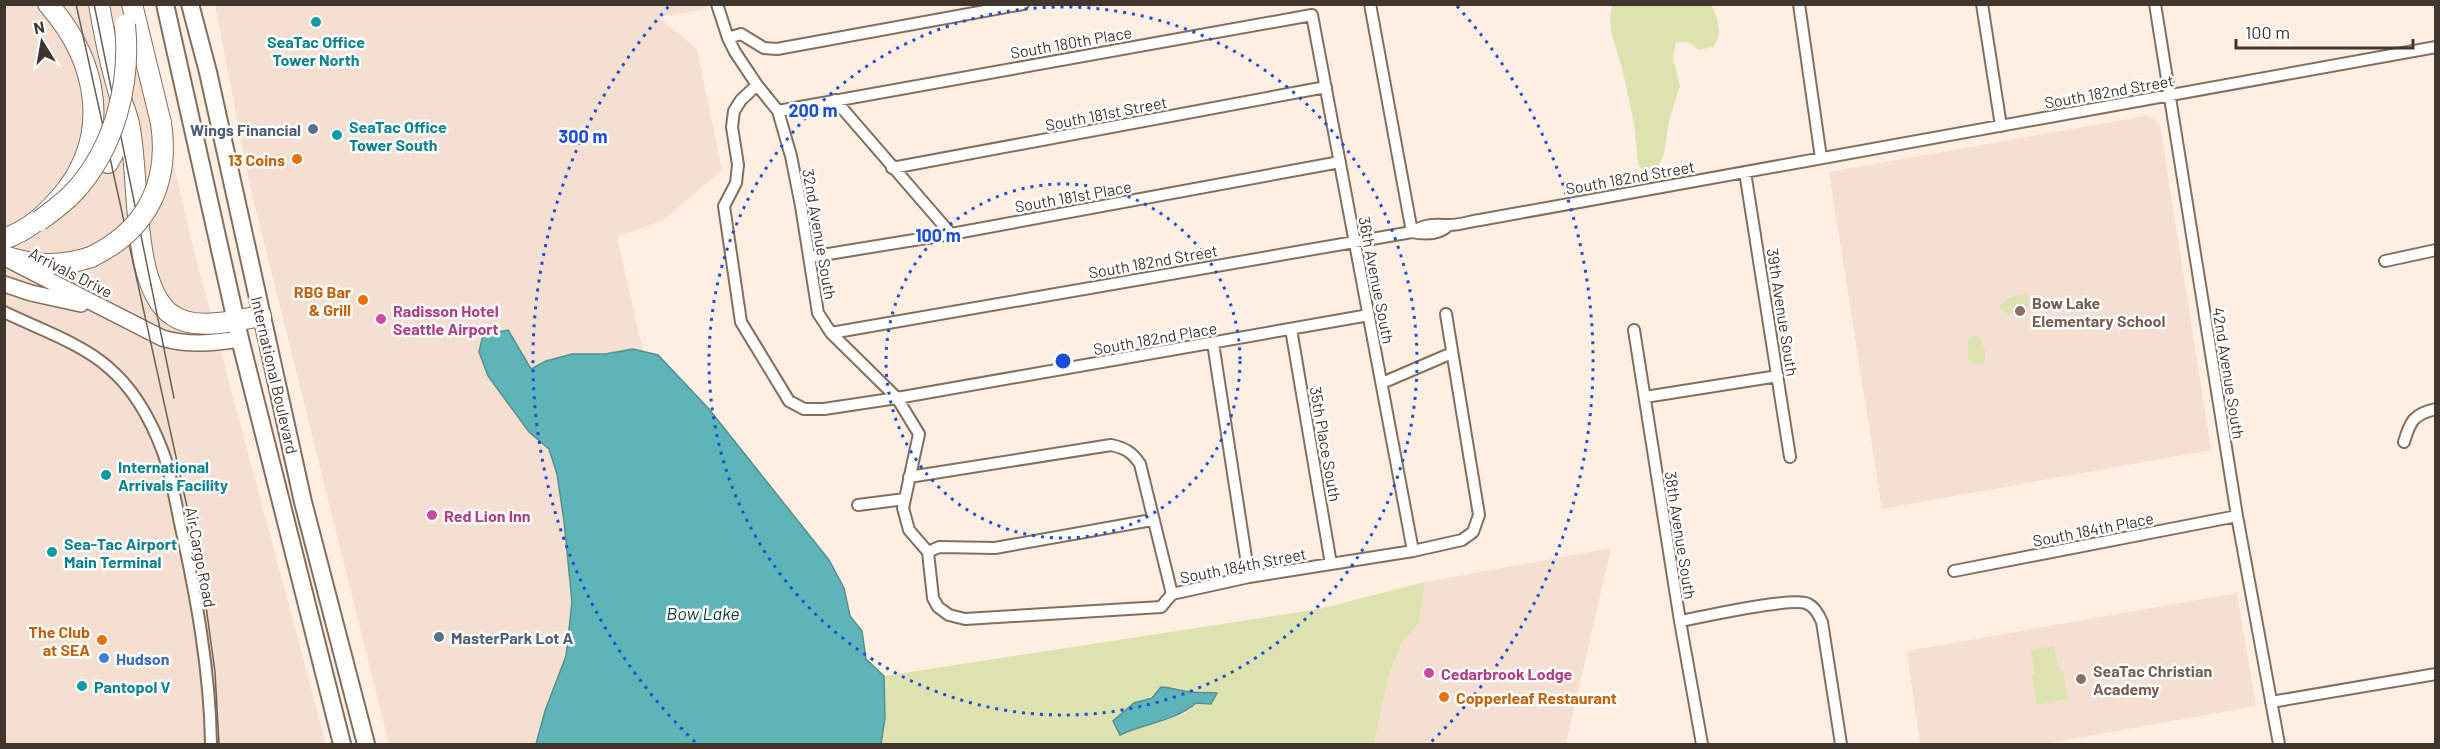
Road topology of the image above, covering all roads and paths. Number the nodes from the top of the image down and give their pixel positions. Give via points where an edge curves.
1 (48, 4) edge
2 (99, 4) edge
3 (121, 4) edge
4 (132, 4) edge
5 (165, 4) edge
6 (190, 4) edge
7 (717, 4) edge
8 (1023, 4) edge
9 (1370, 4) edge
10 (1799, 4) edge
11 (1982, 4) edge
12 (2155, 4) edge
13 (1312, 15) joint
14 (728, 38) junction
15 (2436, 47) edge
16 (757, 85) junction
17 (1326, 87) junction
18 (2169, 95) junction
19 (836, 100) junction
20 (778, 111) junction
21 (126, 112) junction
22 (2001, 126) junction
23 (1821, 158) junction
24 (1340, 162) junction
25 (108, 163) dead end
26 (892, 168) junction
27 (1745, 172) junction
28 (39, 221) junction
29 (1412, 232) junction
30 (951, 234) junction
31 (4, 239) edge
32 (1354, 240) junction
33 (2436, 250) edge
34 (4, 257) edge
35 (810, 257) junction
36 (2385, 261) dead end
37 (4, 284) edge
38 (4, 312) edge
39 (1446, 314) dead end
40 (1369, 315) junction
41 (121, 318) junction
42 (263, 326) junction
43 (1291, 329) junction
44 (238, 330) junction
45 (1634, 330) dead end
46 (831, 333) junction
47 (1213, 343) junction
48 (1452, 353) junction
49 (1778, 376) junction
50 (1382, 383) junction
51 (1645, 397) junction
52 (897, 398) junction
53 (2436, 409) edge
54 (2404, 442) dead end
55 (1790, 457) dead end
56 (909, 477) junction
57 (905, 499) junction
58 (858, 505) dead end
59 (2237, 516) junction
60 (1152, 519) junction
61 (1413, 551) junction
62 (928, 552) junction
63 (1331, 564) junction
64 (1954, 571) dead end
65 (1249, 577) junction
66 (1172, 594) junction
67 (1680, 621) junction
68 (2436, 674) edge
69 (2271, 702) junction
70 (211, 744) edge
71 (342, 744) edge
72 (366, 744) edge
73 (1702, 744) edge
74 (1841, 744) edge
75 (2279, 744) edge

1 - 28 highway, bridge via 85,62 93,111 87,153 77,175
2 - 21 highway
3 - 28 highway, bridge via 125,76 108,138 74,193
4 - 34 highway, bridge via 163,141 162,167 147,209 124,236 92,257 46,265
5 - 44 main road, International Boulevard
6 - 42 main road, International Boulevard
7 - 14 street, 32nd Avenue South
8 - 14 street via 777,50 764,48 741,34
9 - 29 street
10 - 23 street
11 - 22 street
12 - 18 street, 42nd Avenue South
13 - 17 street, 36th Avenue South
13 - 19 street, South 180th Place
14 - 16 street, 32nd Avenue South
15 - 18 street, South 182nd Street
16 - 20 street, 32nd Avenue South
16 - 52 street, South 182nd Place via 734,111 732,127 738,165 736,183 724,207 741,322 789,401 804,409 824,410
17 - 24 street, 36th Avenue South
17 - 26 street, South 181st Street
18 - 22 street, South 182nd Street
18 - 59 street, 42nd Avenue South
19 - 20 street, South 180th Place
19 - 26 street
20 - 35 street, 32nd Avenue South via 791,156
21 - 25 highway via 124,130
21 - 44 highway via 144,264 159,300 170,314 186,322
22 - 23 street, South 182nd Street
23 - 27 street, South 182nd Street
24 - 30 street, South 181st Place
24 - 32 street, 36th Avenue South
26 - 30 street
27 - 29 street, South 182nd Street via 1449,225 1443,231
27 - 49 street, 39th Avenue South
28 - 31 highway
29 - 32 street, South 182nd Street
30 - 35 street, South 181st Place
32 - 40 street, 36th Avenue South
32 - 46 street, South 182nd Street
33 - 36 street
34 - 41 main road, Arrivals Drive
35 - 46 street, 32nd Avenue South via 818,313
37 - 41 main road, Arrivals Drive
38 - 70 street, Air Cargo Road via 108,366 132,392 151,425 166,462 194,588
39 - 48 street
40 - 43 street, South 182nd Place
40 - 50 street, 36th Avenue South
41 - 44 main road, Arrivals Drive via 162,338 185,343 207,344
42 - 44 highway
42 - 72 main road, International Boulevard via 303,502
43 - 47 street, South 182nd Place
43 - 63 street, 35th Place South
44 - 71 main road, International Boulevard
45 - 51 street, 38th Avenue South
46 - 52 street, 32nd Avenue South
47 - 52 street, South 182nd Place
47 - 65 street
48 - 50 street
48 - 61 street, South 184th Street via 1479,515 1473,532 1462,540
49 - 51 street
49 - 55 street, 39th Avenue South
50 - 61 street, 36th Avenue South
51 - 67 street, 38th Avenue South
52 - 56 street, 32nd Avenue South via 919,434
53 - 54 street via 2423,411 2409,423
56 - 57 street, 32nd Avenue South
56 - 60 street via 1111,445 1132,453 1140,464
57 - 58 street
57 - 62 street, 32nd Avenue South via 903,508 909,530
59 - 64 street, South 184th Place
59 - 69 street, 42nd Avenue South
60 - 62 street via 995,548 939,547
60 - 66 street
61 - 63 street, South 184th Street
62 - 66 street, South 184th Street via 933,597 938,607 965,619 1161,607
63 - 65 street, South 184th Street
65 - 66 street, South 184th Street
67 - 73 street, 38th Avenue South
67 - 74 street via 1790,602 1809,604 1822,622
68 - 69 street
69 - 75 street, 42nd Avenue South

